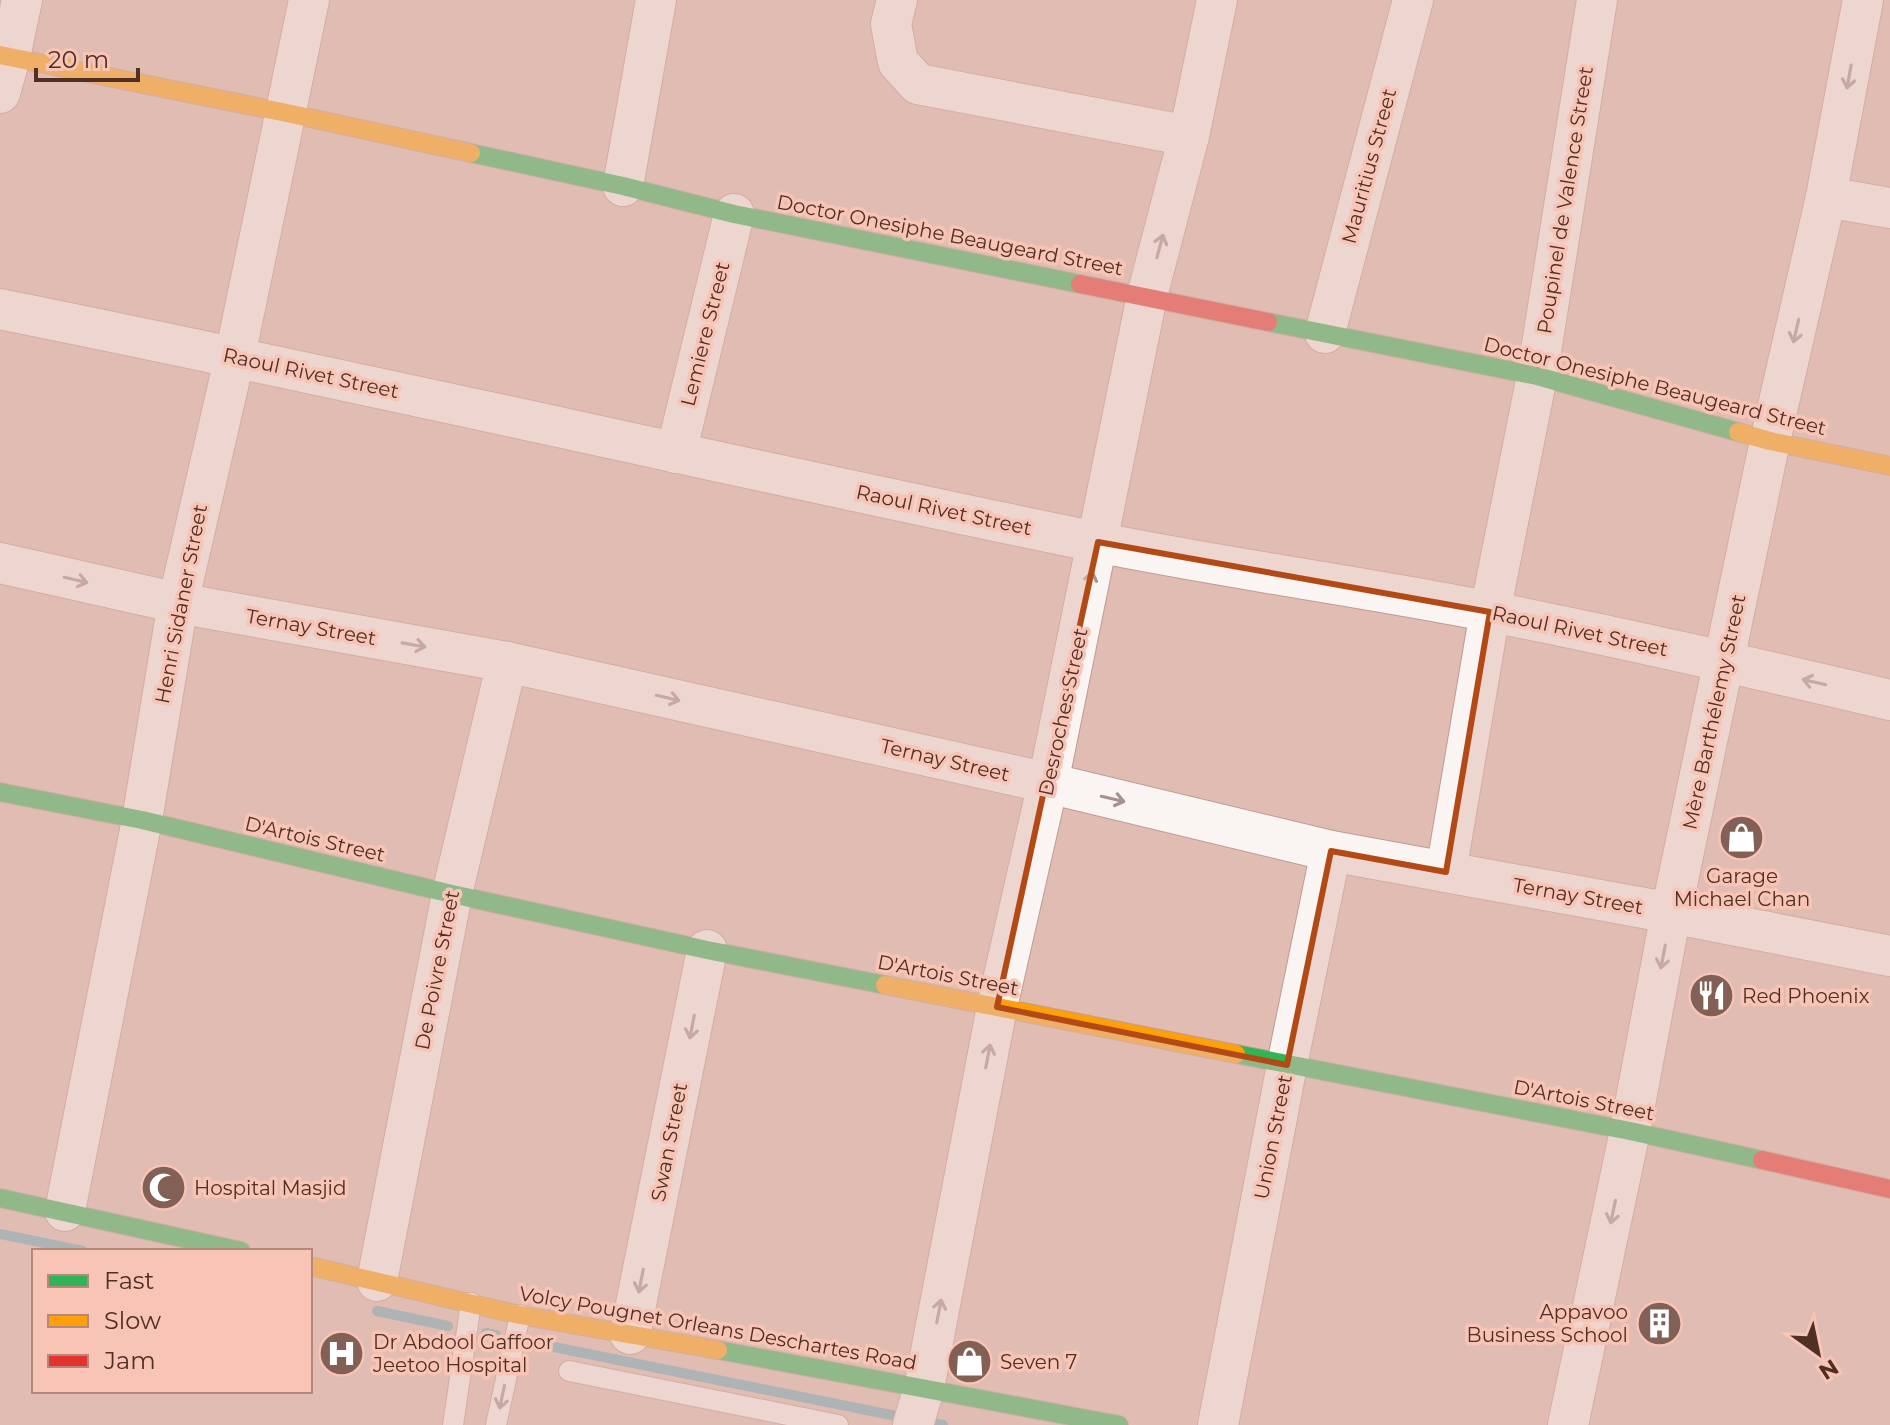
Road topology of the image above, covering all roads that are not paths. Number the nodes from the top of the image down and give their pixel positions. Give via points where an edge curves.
1 (22, 0) edge
2 (309, 0) edge
3 (656, 0) edge
4 (897, 0) edge
5 (1217, 0) edge
6 (1413, 0) edge
7 (1597, 0) edge
8 (1863, 0) edge
9 (3, 68) edge
10 (287, 113) junction
11 (1189, 136) junction
12 (623, 186) junction
13 (1826, 197) junction
14 (1890, 208) edge
15 (734, 214) junction
16 (1147, 296) junction
17 (0, 309) edge
18 (1325, 333) junction
19 (235, 356) junction
20 (1537, 376) junction
21 (1770, 441) junction
22 (676, 453) junction
23 (1890, 466) edge
24 (1098, 542) junction
25 (0, 563) edge
26 (178, 603) junction
27 (1490, 612) junction
28 (1725, 661) junction
29 (507, 662) junction
30 (1890, 700) edge
31 (1048, 783) junction
32 (0, 792) edge
33 (142, 820) junction
34 (1331, 851) junction
35 (1446, 872) junction
36 (452, 894) junction
37 (1671, 913) junction
38 (707, 950) junction
39 (1890, 956) edge
40 (997, 1007) junction
41 (1287, 1065) junction
42 (1630, 1131) junction
43 (1890, 1189) edge
44 (0, 1198) edge
45 (65, 1211) junction
46 (232, 1249) edge
47 (312, 1266) edge
48 (377, 1281) junction
49 (471, 1303) junction
50 (520, 1315) junction
51 (630, 1334) junction
52 (569, 1371) dead end
53 (919, 1406) edge
54 (453, 1425) edge
55 (496, 1425) edge
56 (838, 1425) edge
57 (1119, 1425) edge
58 (1218, 1425) edge
59 (1568, 1425) edge

1 - 9 street
2 - 10 street, Henri Sidaner Street
3 - 12 street
4 - 11 street via 891,24 898,62 918,84
5 - 11 street, Desroches Street
6 - 18 street, Mauritius Street
7 - 20 street, Poupinel de Valence Street
8 -> 13 street, Mère Barthélemy Street
9 - 10 street, Doctor Onesiphe Beaugeard Street
10 - 12 street, Doctor Onesiphe Beaugeard Street
10 - 19 street, Henri Sidaner Street
16 -> 11 street, Desroches Street
12 - 15 street, Doctor Onesiphe Beaugeard Street
13 - 14 street
13 -> 21 street, Mère Barthélemy Street
15 - 16 street, Doctor Onesiphe Beaugeard Street
15 - 22 street, Lemiere Street
16 - 18 street, Doctor Onesiphe Beaugeard Street
16 - 24 street, Desroches Street
17 - 19 street, Raoul Rivet Street
18 - 20 street, Doctor Onesiphe Beaugeard Street
19 - 22 street, Raoul Rivet Street
19 - 26 street, Henri Sidaner Street
20 - 21 street, Doctor Onesiphe Beaugeard Street
20 - 27 street, Poupinel de Valence Street
21 - 23 street, Doctor Onesiphe Beaugeard Street
21 - 28 street, Mère Barthélemy Street
22 - 24 street, Raoul Rivet Street
24 - 27 street, Raoul Rivet Street
31 -> 24 street, Desroches Street
25 -> 26 street, Ternay Street
26 -> 29 street, Ternay Street
26 - 33 street, Henri Sidaner Street
27 - 28 street, Raoul Rivet Street
27 - 35 street, Poupinel de Valence Street
30 -> 28 street, Raoul Rivet Street
28 - 37 street, Mère Barthélemy Street
29 -> 31 street, Ternay Street
29 - 36 street, De Poivre Street
31 -> 34 street, Ternay Street
31 - 40 street, Desroches Street
32 - 33 street, D'Artois Street
33 - 36 street, D'Artois Street
33 - 45 street, Henri Sidaner Street
34 - 35 street, Ternay Street
34 - 41 street, Union Street
35 - 37 street, Ternay Street
36 - 38 street, D'Artois Street
36 - 48 street, De Poivre Street
37 - 39 street, Ternay Street
37 -> 42 street, Mère Barthélemy Street
38 - 40 street, D'Artois Street
38 -> 51 street, Swan Street
40 - 41 street, D'Artois Street
53 -> 40 street, Desroches Street
41 - 42 street, D'Artois Street
41 - 58 street, Union Street
42 - 43 street, D'Artois Street
42 -> 59 street, Mère Barthélemy Street
44 - 45 street
45 - 46 street
47 - 48 street, Volcy Pougnet Orleans Deschartes Road
48 - 49 street, Volcy Pougnet Orleans Deschartes Road
49 - 50 street, Volcy Pougnet Orleans Deschartes Road
49 - 54 lane
50 - 51 street, Volcy Pougnet Orleans Deschartes Road
50 -> 55 lane
51 - 53 street, Volcy Pougnet Orleans Deschartes Road
52 - 56 lane
53 - 57 street, Volcy Pougnet Orleans Deschartes Road

